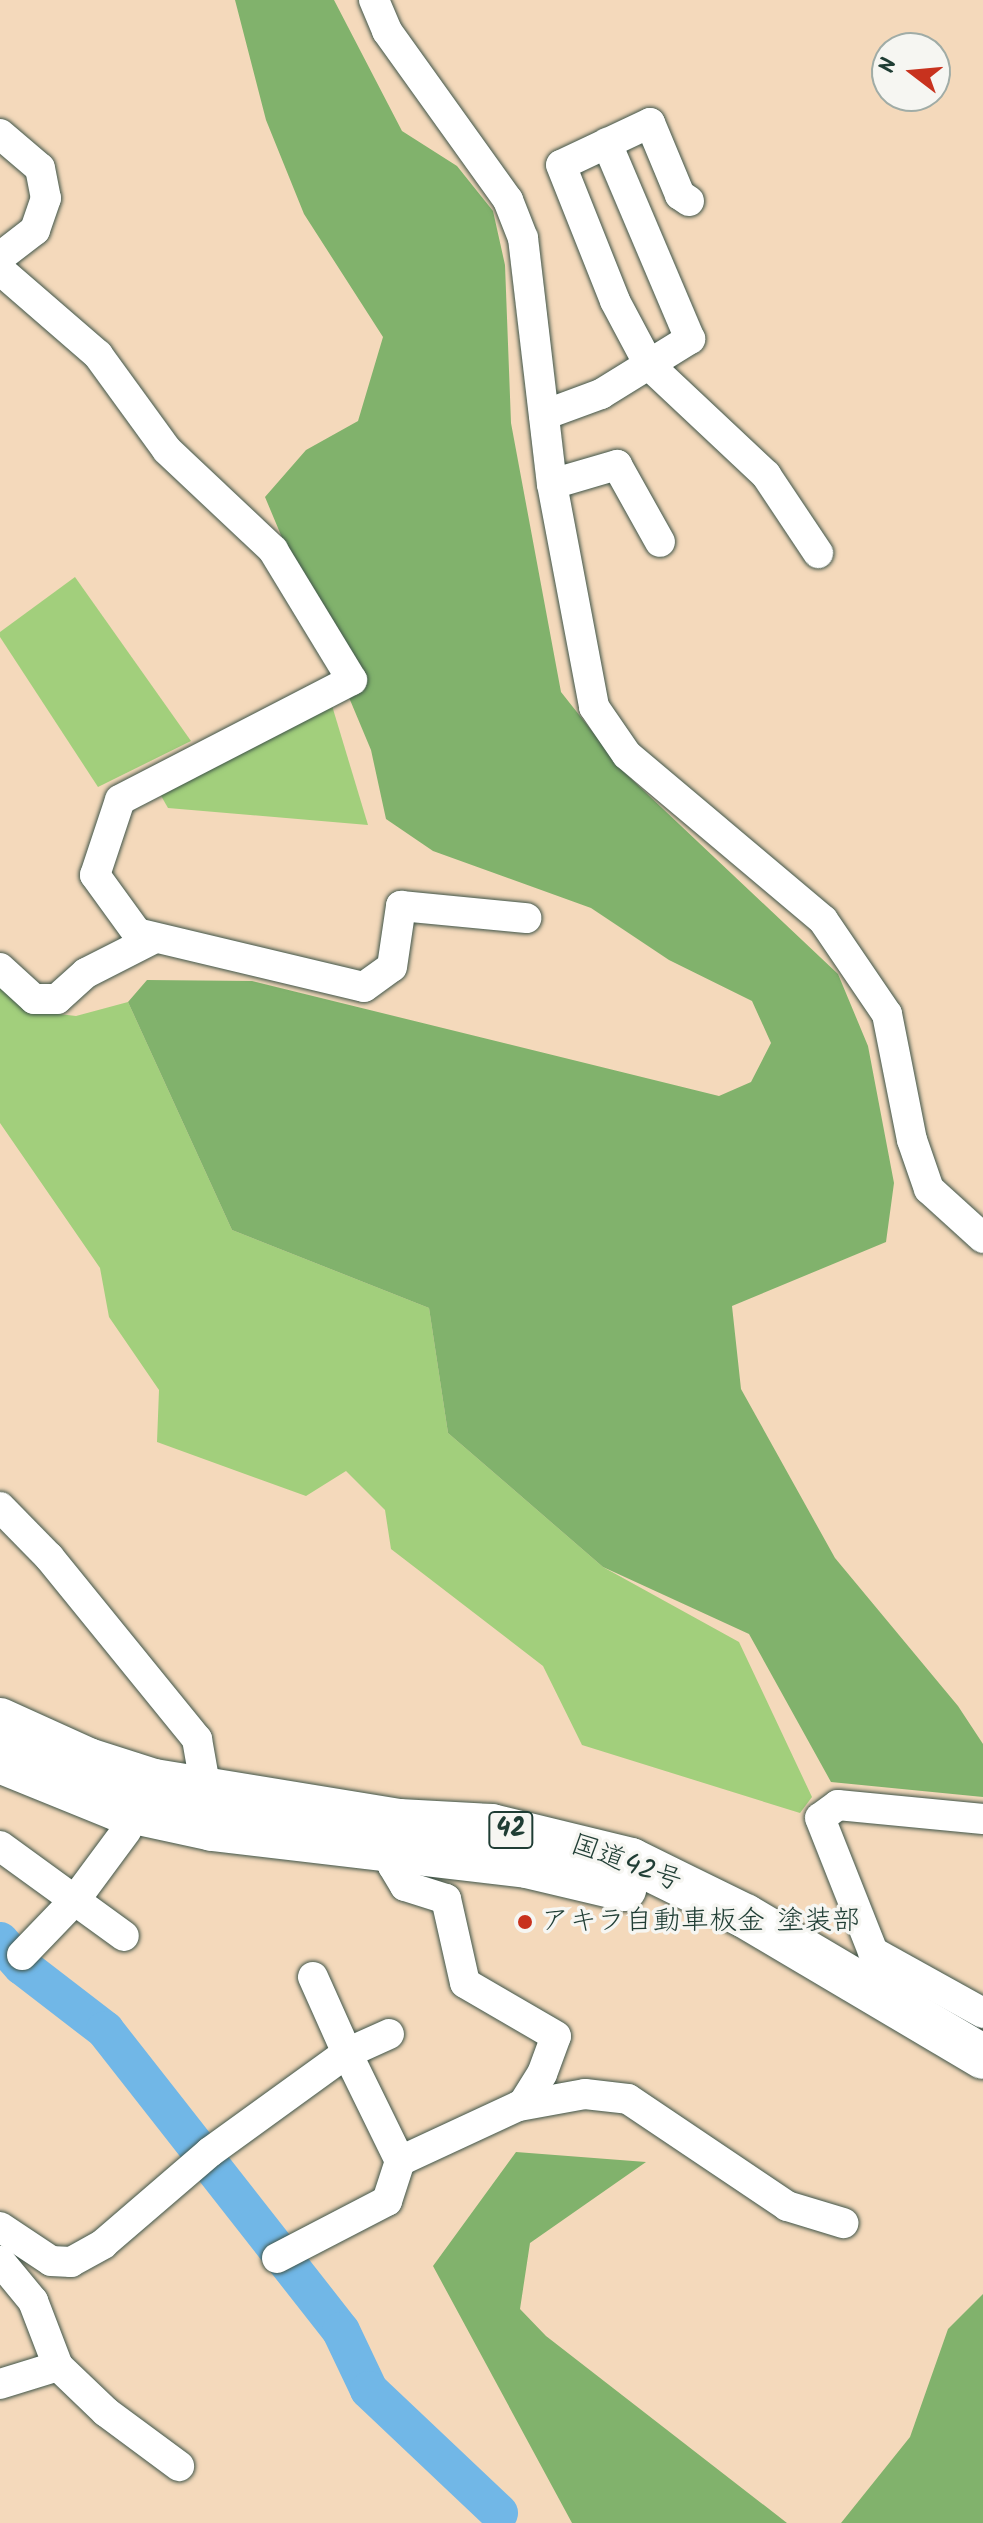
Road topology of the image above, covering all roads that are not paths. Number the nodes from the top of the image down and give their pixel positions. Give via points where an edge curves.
1 (374, 0) edge
2 (0, 134) edge
3 (607, 143) junction
4 (689, 201) dead end
5 (0, 257) edge
6 (0, 270) edge
7 (649, 365) junction
8 (544, 415) junction
9 (552, 484) junction
10 (660, 542) dead end
11 (818, 553) dead end
12 (526, 918) dead end
13 (155, 938) junction
14 (0, 968) edge
15 (979, 1226) edge
16 (0, 1507) edge
17 (0, 1720) edge
18 (0, 1761) edge
19 (210, 1811) junction
20 (983, 1819) edge
21 (126, 1831) dead end
22 (397, 1835) junction
23 (0, 1846) edge
24 (75, 1900) junction
25 (124, 1936) dead end
26 (22, 1955) dead end
27 (313, 1977) dead end
28 (983, 2013) edge
29 (389, 2034) dead end
30 (347, 2053) junction
31 (983, 2057) edge
32 (983, 2088) edge
33 (519, 2106) junction
34 (400, 2161) junction
35 (843, 2223) dead end
36 (0, 2227) edge
37 (277, 2258) dead end
38 (0, 2261) edge
39 (58, 2366) junction
40 (0, 2384) edge
41 (179, 2466) dead end

1 - 8 street via 387,31 508,200 518,225
2 - 5 street via 40,168 46,198 35,230
3 - 4 street via 650,123 680,195
3 - 7 street via 690,339
3 - 7 street via 561,165 615,301
6 - 13 street via 98,355 167,450 273,550 352,680 120,800 95,875 137,933
7 - 8 street via 601,394
7 - 11 street via 766,475
8 - 9 street
9 - 10 street via 617,465
9 - 15 street via 594,707 627,755 823,920 887,1014 912,1140 929,1189
12 - 13 street via 401,906 392,967 364,987
13 - 14 street via 86,973 57,999 34,999
16 - 19 street via 49,1557 197,1739
17 - 19 highway, 国道42号 / 42
18 - 19 highway, 国道42号 / 42 via 116,1808
19 - 22 highway, 国道42号 / 42
20 - 28 street via 838,1805 820,1818 873,1952
21 - 24 street
22 - 31 highway, 国道42号 / 42 via 492,1826 567,1842 672,1876
22 - 32 highway, 国道42号 / 42 via 585,1877 645,1896
22 - 33 street via 393,1866 405,1886 446,1899 465,1983 556,2036 542,2074
23 - 24 street
24 - 25 street
24 - 26 street
27 - 30 street
29 - 30 street
30 - 34 street
30 - 36 street via 204,2157 103,2244 71,2262 51,2261
33 - 34 street
33 - 35 street via 585,2094 628,2099 787,2206
34 - 37 street via 387,2201
38 - 39 street via 33,2301
39 - 40 street
39 - 41 street via 106,2412

